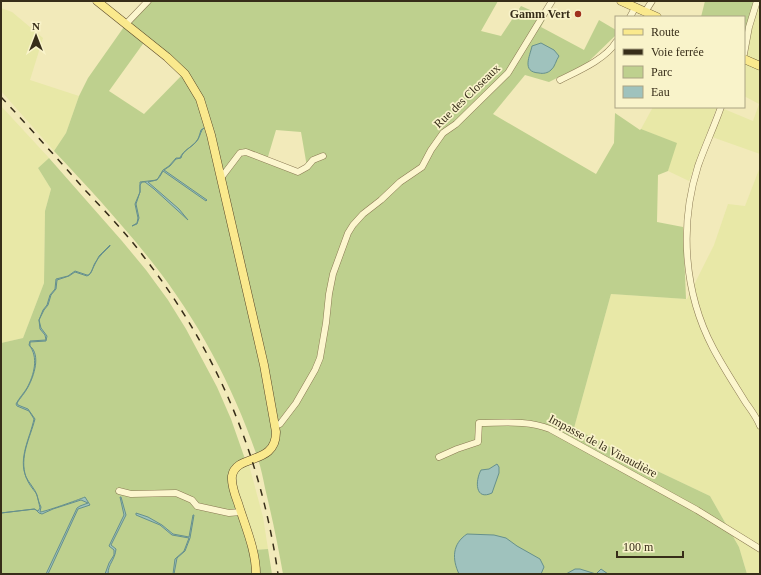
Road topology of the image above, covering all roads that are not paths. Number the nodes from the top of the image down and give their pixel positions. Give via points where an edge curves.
1 (97, 1) edge
2 (148, 1) edge
3 (552, 1) edge
4 (621, 1) edge
5 (652, 1) edge
6 (757, 1) edge
7 (635, 8) junction
8 (645, 12) junction
9 (631, 16) edge
10 (654, 16) edge
11 (126, 24) junction
12 (749, 27) junction
13 (745, 34) edge
14 (615, 43) edge
15 (745, 49) edge
16 (745, 59) edge
17 (760, 66) edge
18 (560, 80) dead end
19 (722, 108) edge
20 (323, 156) dead end
21 (221, 178) junction
22 (275, 426) junction
23 (760, 426) edge
24 (439, 457) dead end
25 (119, 491) dead end
26 (241, 512) junction
27 (760, 549) edge
28 (256, 574) edge

1 - 11 main road
2 - 11 street
3 - 22 street, Rue des Closeaux via 508,72 456,124 443,133 422,168 400,182 352,226 333,274 320,358 296,403 280,424
4 - 7 main road
5 - 8 street
6 - 12 street
7 - 8 main road
7 - 9 street
8 - 10 main road
11 - 21 main road via 185,74 200,99
12 - 13 street
12 - 15 street
14 - 18 street via 609,51 588,66
16 - 17 main road
19 - 23 street via 698,166 689,204 688,268 696,304 713,349
20 - 21 street via 313,160 298,172 246,152 240,153
21 - 22 main road via 263,357
22 - 26 main road via 273,446 266,454 238,466 232,475
24 - 27 street, Impasse de la Vinaudière via 478,442 479,423 538,424 550,428 697,510
25 - 26 street via 132,494 176,494 192,500 197,506 229,513
26 - 28 main road via 253,550

